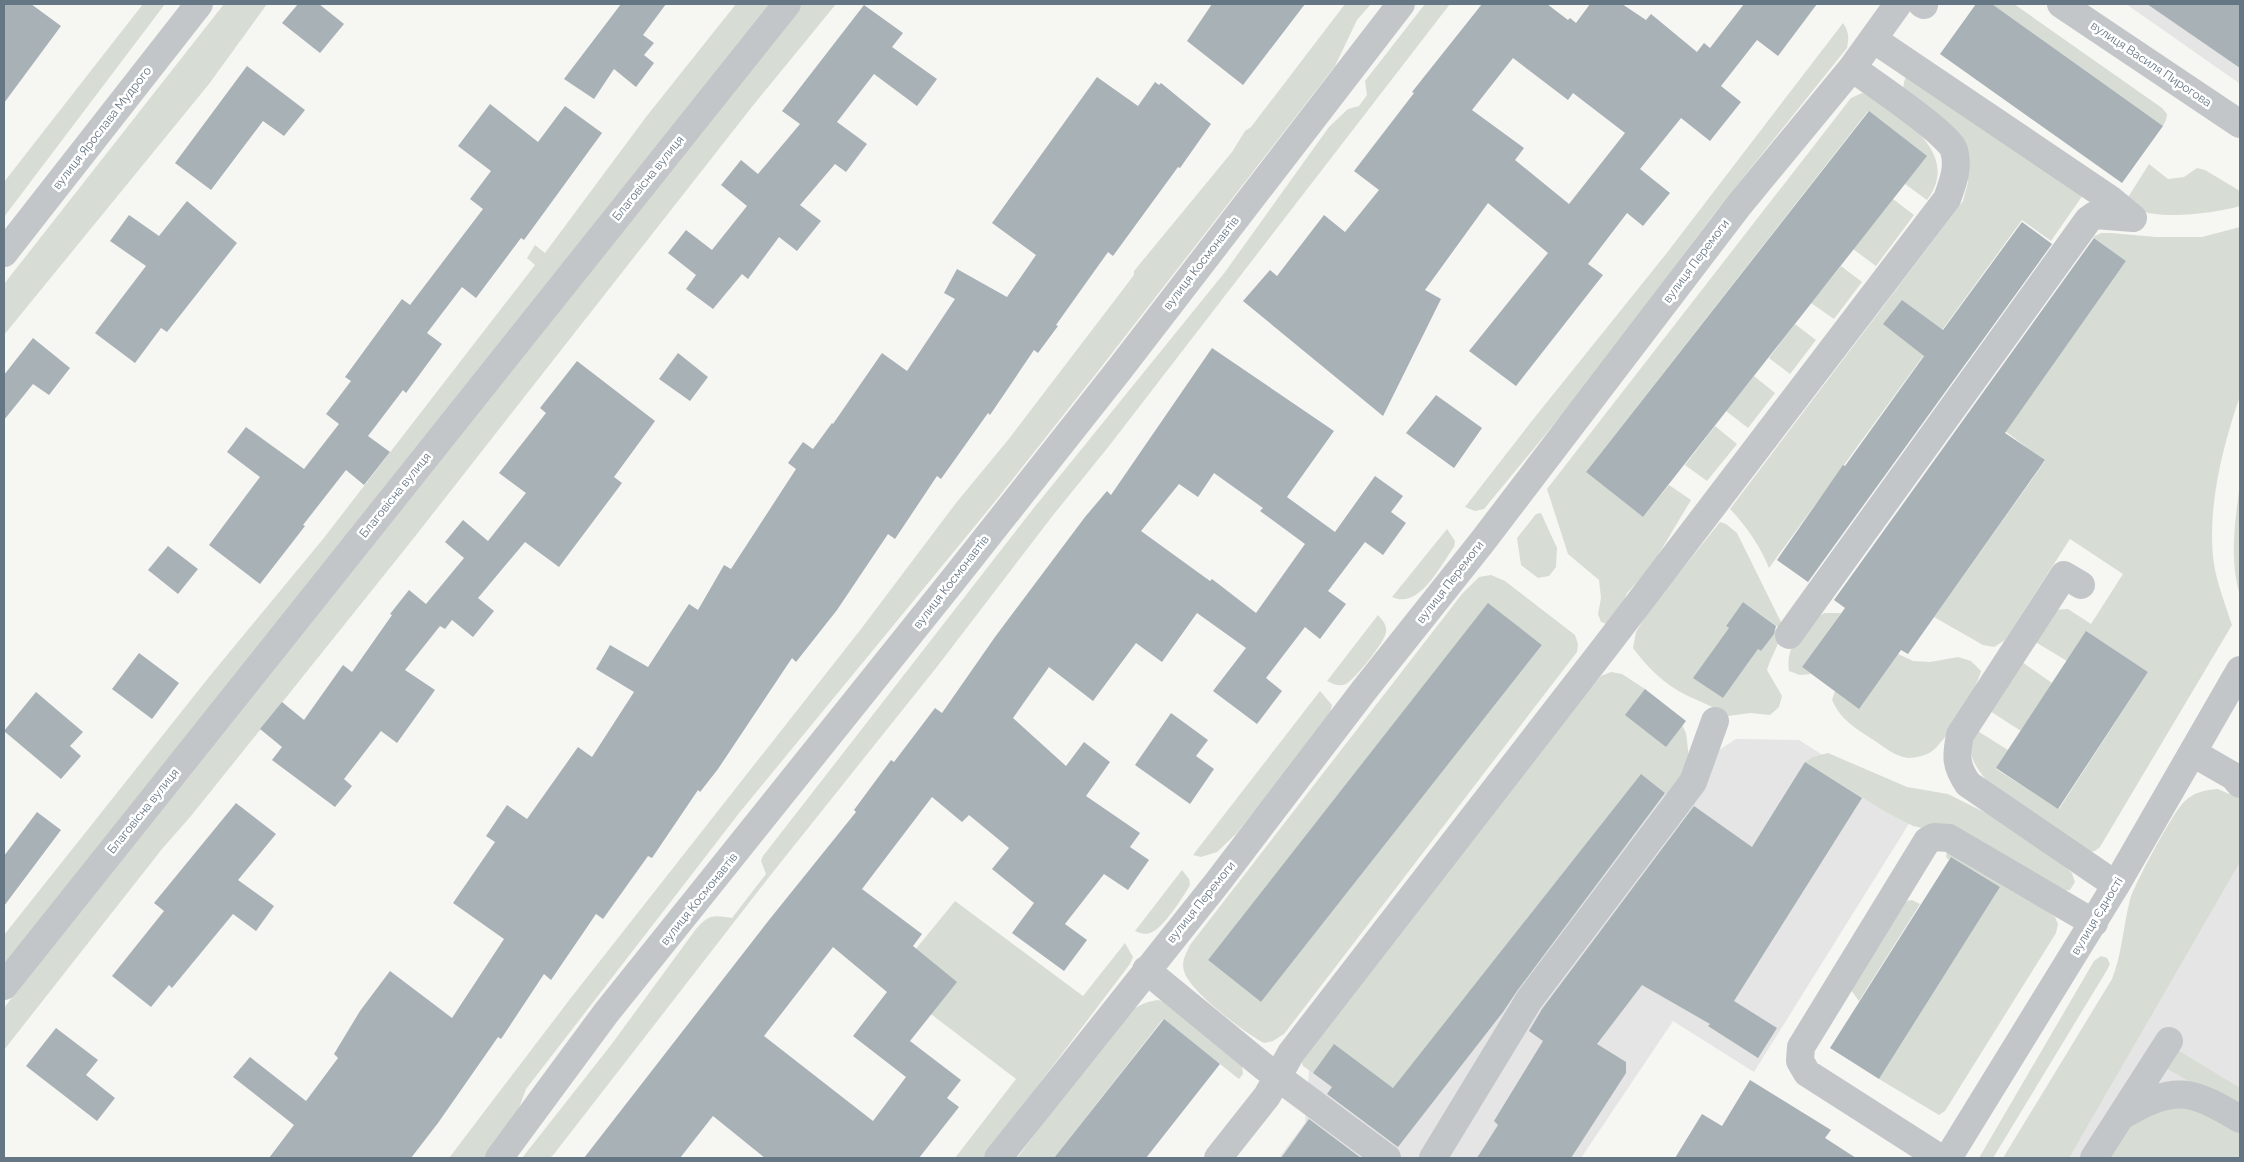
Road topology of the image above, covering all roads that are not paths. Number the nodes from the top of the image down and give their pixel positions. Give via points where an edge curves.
1 (199, 4) edge
2 (787, 4) edge
3 (1401, 4) edge
4 (1915, 4) edge
5 (2061, 4) edge
6 (1873, 39) junction
7 (1852, 68) junction
8 (2240, 124) edge
9 (4, 253) edge
10 (2081, 585) dead end
11 (1789, 636) dead end
12 (2240, 670) edge
13 (1715, 721) dead end
14 (2193, 752) junction
15 (2240, 784) edge
16 (2116, 886) junction
17 (2094, 923) junction
18 (1146, 970) junction
19 (4, 986) edge
20 (2169, 1041) dead end
21 (1277, 1077) junction
22 (2121, 1116) junction
23 (2240, 1119) edge
24 (499, 1158) edge
25 (998, 1158) edge
26 (1218, 1158) edge
27 (1387, 1158) edge
28 (1433, 1158) edge
29 (1940, 1158) edge
30 (1948, 1158) edge
31 (2094, 1158) edge

1 - 9 street, вулиця Ярослава Мудрого
2 - 19 street, Благовісна вулиця
3 - 24 street, вулиця Космонавтів via 1119,370 606,1013
4 - 6 street, вулиця Перемоги
5 - 8 street, вулиця Василя Пирогова
6 - 7 street, вулиця Перемоги
6 - 11 street via 2133,218 2095,215 2088,220
7 - 18 street, вулиця Перемоги via 1739,205 1482,542
7 - 21 street via 1940,133 1954,148 1956,175 1946,198 1297,1045
10 - 16 street via 2064,574 1960,735 1956,756 1968,784
12 - 14 street, вулиця Єдності
13 - 28 street via 1694,782 1529,1000
14 - 15 street
14 - 16 street, вулиця Єдності
16 - 17 street, вулиця Єдності
17 - 29 street via 1949,838 1934,837 1927,841 1801,1047 1800,1061 1807,1072
17 - 30 street, вулиця Єдності
18 - 21 street
18 - 25 street, вулиця Перемоги
20 - 22 street
21 - 26 street via 1267,1096
21 - 27 street
22 - 23 street via 2164,1095 2186,1094 2208,1100
22 - 31 street

